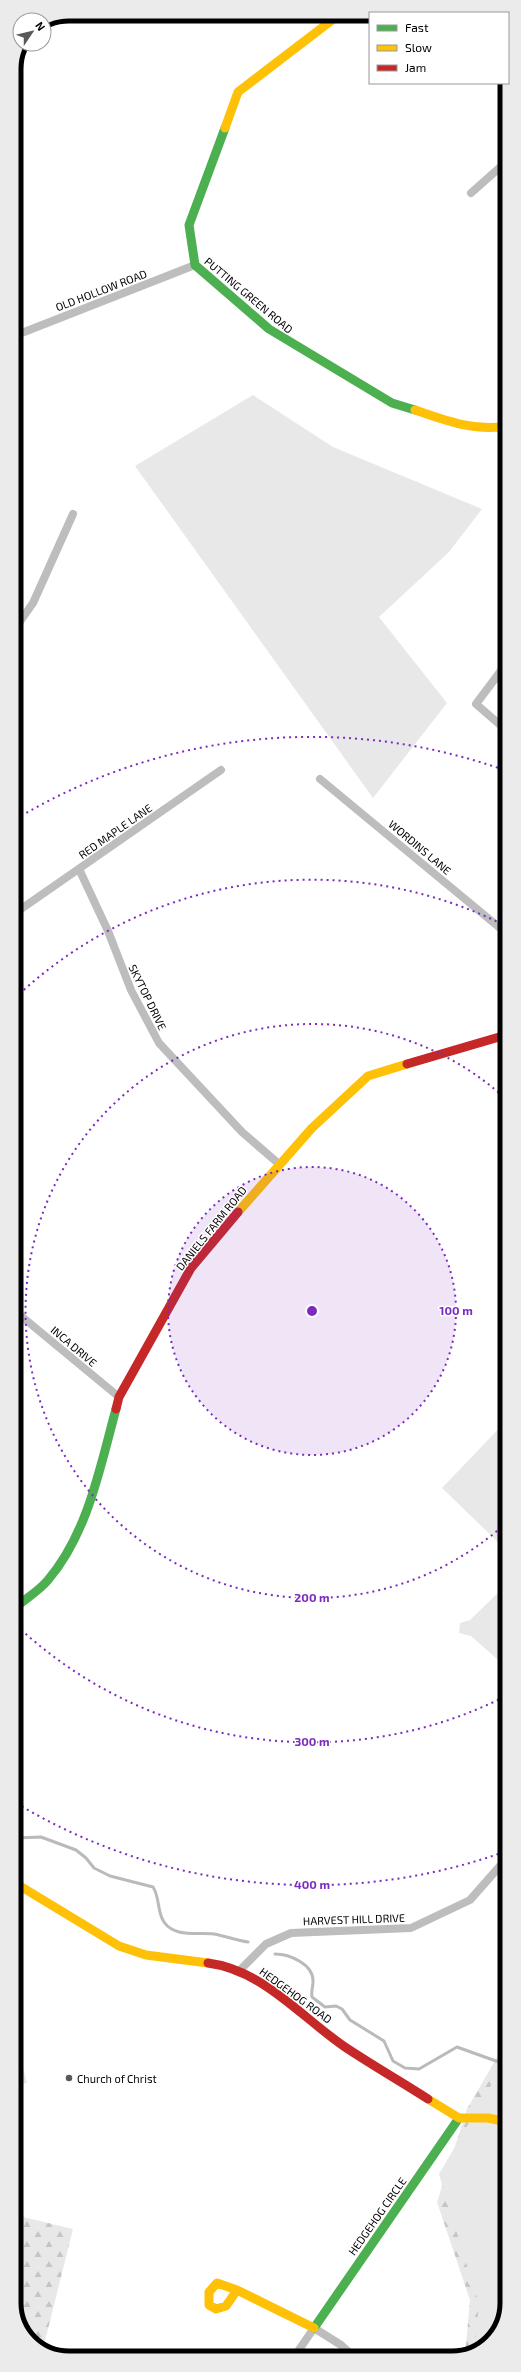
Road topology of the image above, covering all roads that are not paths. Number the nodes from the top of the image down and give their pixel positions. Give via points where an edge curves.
1 (331, 21) edge
2 (500, 167) edge
3 (471, 193) dead end
4 (195, 265) junction
5 (21, 333) edge
6 (500, 427) edge
7 (73, 514) dead end
8 (21, 620) edge
9 (500, 672) edge
10 (500, 725) edge
11 (221, 770) dead end
12 (320, 779) dead end
13 (79, 869) junction
14 (21, 909) dead end
15 (500, 928) edge
16 (500, 1037) edge
17 (279, 1164) junction
18 (21, 1316) edge
19 (119, 1397) junction
20 (21, 1603) edge
21 (500, 1866) edge
22 (21, 1887) edge
23 (239, 1971) junction
24 (459, 2118) junction
25 (500, 2121) edge
26 (237, 2290) dead end
27 (314, 2328) junction
28 (298, 2351) edge
29 (348, 2351) edge

1 - 4 street, PUTTING GREEN ROAD via 238,92 189,225
2 - 3 street
4 - 5 street, OLD HOLLOW ROAD
4 - 6 street, PUTTING GREEN ROAD via 269,329 392,403 465,426
7 - 8 street via 33,604
9 - 10 street via 476,704
11 - 13 street, RED MAPLE LANE
12 - 15 street, WORDINS LANE
13 - 14 street, RED MAPLE LANE
13 - 17 street, SKYTOP DRIVE via 108,931 131,990 159,1043 237,1128
16 - 17 street, DANIELS FARM ROAD via 368,1076 312,1128
17 - 19 street, DANIELS FARM ROAD via 191,1268
18 - 19 street, INCA DRIVE
19 - 20 street, DANIELS FARM ROAD via 97,1479 74,1544 47,1581
21 - 23 street, HARVEST HILL DRIVE via 470,1900 411,1928 291,1933 266,1944
22 - 23 street, HEDGEHOG ROAD via 119,1946 146,1955 214,1964
23 - 24 street, HEDGEHOG ROAD via 273,1991 344,2046
24 - 25 street
24 - 27 street, HEDGEHOG CIRCLE
26 - 27 street
27 - 28 street, HEDGEHOG CIRCLE
27 - 29 street

